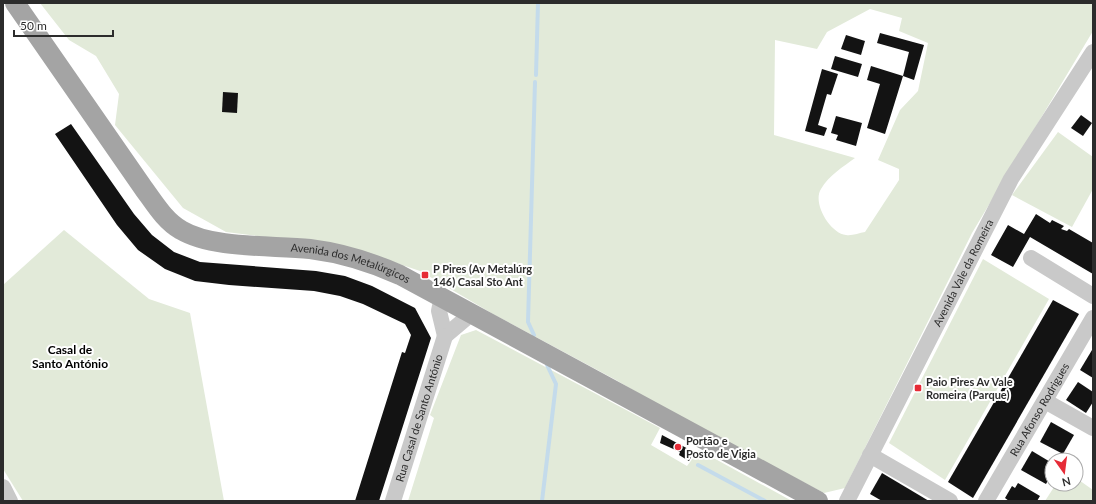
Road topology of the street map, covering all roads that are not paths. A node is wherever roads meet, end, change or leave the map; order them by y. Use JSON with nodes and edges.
{"nodes":[{"id":1,"x":15,"y":3,"type":"edge"},
{"id":2,"x":1093,"y":52,"type":"edge"},
{"id":3,"x":1030,"y":258,"type":"dead end"},
{"id":4,"x":1093,"y":296,"type":"edge"},
{"id":5,"x":442,"y":297,"type":"junction"},
{"id":6,"x":470,"y":312,"type":"junction"},
{"id":7,"x":1093,"y":318,"type":"edge"},
{"id":8,"x":445,"y":336,"type":"junction"},
{"id":9,"x":1045,"y":401,"type":"junction"},
{"id":10,"x":1093,"y":428,"type":"edge"},
{"id":11,"x":870,"y":455,"type":"junction"},
{"id":12,"x":3,"y":487,"type":"edge"},
{"id":13,"x":10,"y":501,"type":"edge"},
{"id":14,"x":393,"y":501,"type":"edge"},
{"id":15,"x":818,"y":501,"type":"edge"},
{"id":16,"x":847,"y":501,"type":"edge"},
{"id":17,"x":950,"y":501,"type":"edge"},
{"id":18,"x":986,"y":501,"type":"edge"}],
"edges":[{"from":1,"to":5,"type":"main road","name":"Avenida dos Metalúrgicos"},
{"from":2,"to":11,"type":"street","name":"Avenida Vale da Romeira"},
{"from":3,"to":4,"type":"street"},
{"from":5,"to":6,"type":"main road","name":"Avenida dos Metalúrgicos"},
{"from":5,"to":8,"type":"street"},
{"from":6,"to":8,"type":"street"},
{"from":6,"to":15,"type":"main road","name":"Avenida dos Metalúrgicos"},
{"from":7,"to":9,"type":"street","name":"Rua Afonso Rodrigues"},
{"from":8,"to":14,"type":"street","name":"Rua Casal de Santo António"},
{"from":9,"to":10,"type":"street"},
{"from":9,"to":18,"type":"street","name":"Rua Afonso Rodrigues"},
{"from":11,"to":16,"type":"street","name":"Avenida Vale da Romeira"},
{"from":11,"to":17,"type":"street"},
{"from":12,"to":13,"type":"street"}]}
